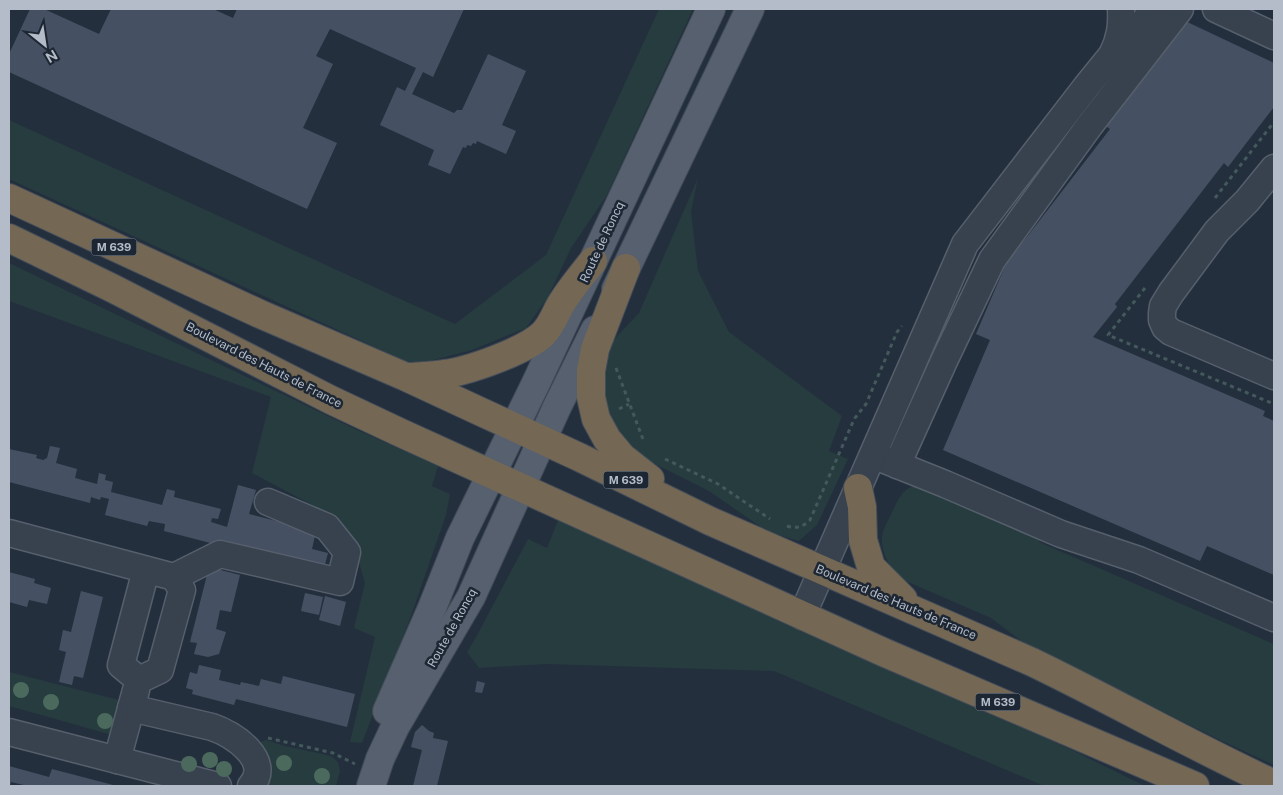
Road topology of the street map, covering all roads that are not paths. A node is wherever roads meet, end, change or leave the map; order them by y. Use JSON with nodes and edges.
{"nodes":[{"id":1,"x":711,"y":9,"type":"edge"},
{"id":2,"x":750,"y":9,"type":"edge"},
{"id":3,"x":1121,"y":9,"type":"edge"},
{"id":4,"x":1152,"y":9,"type":"edge"},
{"id":5,"x":1180,"y":9,"type":"edge"},
{"id":6,"x":1216,"y":9,"type":"edge"},
{"id":7,"x":1274,"y":36,"type":"edge"},
{"id":8,"x":1112,"y":55,"type":"junction"},
{"id":9,"x":1274,"y":168,"type":"edge"},
{"id":10,"x":9,"y":198,"type":"edge"},
{"id":11,"x":9,"y":238,"type":"edge"},
{"id":12,"x":593,"y":261,"type":"junction"},
{"id":13,"x":626,"y":268,"type":"junction"},
{"id":14,"x":1274,"y":376,"type":"edge"},
{"id":15,"x":406,"y":377,"type":"junction"},
{"id":16,"x":515,"y":428,"type":"junction"},
{"id":17,"x":542,"y":440,"type":"junction"},
{"id":18,"x":872,"y":456,"type":"junction"},
{"id":19,"x":517,"y":457,"type":"junction"},
{"id":20,"x":897,"y":465,"type":"junction"},
{"id":21,"x":491,"y":474,"type":"junction"},
{"id":22,"x":521,"y":487,"type":"junction"},
{"id":23,"x":858,"y":488,"type":"junction"},
{"id":24,"x":268,"y":502,"type":"dead end"},
{"id":25,"x":710,"y":521,"type":"junction"},
{"id":26,"x":9,"y":533,"type":"edge"},
{"id":27,"x":146,"y":570,"type":"junction"},
{"id":28,"x":823,"y":570,"type":"junction"},
{"id":29,"x":174,"y":577,"type":"junction"},
{"id":30,"x":915,"y":610,"type":"junction"},
{"id":31,"x":802,"y":616,"type":"junction"},
{"id":32,"x":1274,"y":618,"type":"edge"},
{"id":33,"x":138,"y":680,"type":"junction"},
{"id":34,"x":131,"y":708,"type":"junction"},
{"id":35,"x":9,"y":732,"type":"edge"},
{"id":36,"x":117,"y":760,"type":"junction"},
{"id":37,"x":363,"y":780,"type":"edge"},
{"id":38,"x":1274,"y":784,"type":"edge"},
{"id":39,"x":218,"y":786,"type":"edge"},
{"id":40,"x":251,"y":786,"type":"edge"},
{"id":41,"x":1195,"y":786,"type":"edge"}],
"edges":[{"from":1,"to":12,"type":"main road","name":"Route de Roncq"},
{"from":2,"to":13,"type":"main road","name":"Route de Roncq"},
{"from":3,"to":8,"type":"street"},
{"from":4,"to":8,"type":"street"},
{"from":5,"to":20,"type":"street"},
{"from":6,"to":7,"type":"street"},
{"from":8,"to":18,"type":"street"},
{"from":9,"to":14,"type":"street"},
{"from":10,"to":15,"type":"highway","name":"Boulevard des Hauts de France","number":"M 639"},
{"from":11,"to":21,"type":"highway","name":"Boulevard des Hauts de France","number":"M 639"},
{"from":12,"to":15,"type":"highway"},
{"from":12,"to":16,"type":"main road","name":"Route de Roncq"},
{"from":13,"to":17,"type":"main road","name":"Route de Roncq"},
{"from":13,"to":25,"type":"highway"},
{"from":15,"to":16,"type":"highway","name":"Boulevard des Hauts de France","number":"M 639"},
{"from":16,"to":17,"type":"highway","name":"Boulevard des Hauts de France","number":"M 639"},
{"from":16,"to":19,"type":"main road"},
{"from":16,"to":21,"type":"main road","name":"Route de Roncq"},
{"from":17,"to":19,"type":"main road","name":"Route de Roncq"},
{"from":17,"to":22,"type":"main road","name":"Route de Roncq"},
{"from":17,"to":25,"type":"highway","name":"Boulevard des Hauts de France","number":"M 639"},
{"from":18,"to":20,"type":"street"},
{"from":18,"to":23,"type":"street"},
{"from":19,"to":21,"type":"main road","name":"Route de Roncq"},
{"from":19,"to":22,"type":"main road"},
{"from":20,"to":32,"type":"street"},
{"from":21,"to":22,"type":"highway","name":"Boulevard des Hauts de France","number":"M 639"},
{"from":21,"to":37,"type":"main road","name":"Route de Roncq"},
{"from":22,"to":31,"type":"highway","name":"Boulevard des Hauts de France","number":"M 639"},
{"from":22,"to":37,"type":"main road","name":"Route de Roncq"},
{"from":23,"to":28,"type":"street"},
{"from":23,"to":30,"type":"highway"},
{"from":24,"to":29,"type":"street"},
{"from":25,"to":28,"type":"highway","name":"Boulevard des Hauts de France","number":"M 639"},
{"from":26,"to":27,"type":"street"},
{"from":27,"to":29,"type":"street"},
{"from":27,"to":33,"type":"street"},
{"from":28,"to":30,"type":"highway","name":"Boulevard des Hauts de France","number":"M 639"},
{"from":28,"to":31,"type":"street"},
{"from":29,"to":33,"type":"street"},
{"from":30,"to":38,"type":"highway","name":"Boulevard des Hauts de France","number":"M 639"},
{"from":31,"to":41,"type":"highway","name":"Boulevard des Hauts de France","number":"M 639"},
{"from":33,"to":34,"type":"street"},
{"from":34,"to":36,"type":"street"},
{"from":34,"to":40,"type":"street"},
{"from":35,"to":36,"type":"street"},
{"from":36,"to":39,"type":"street"}]}
